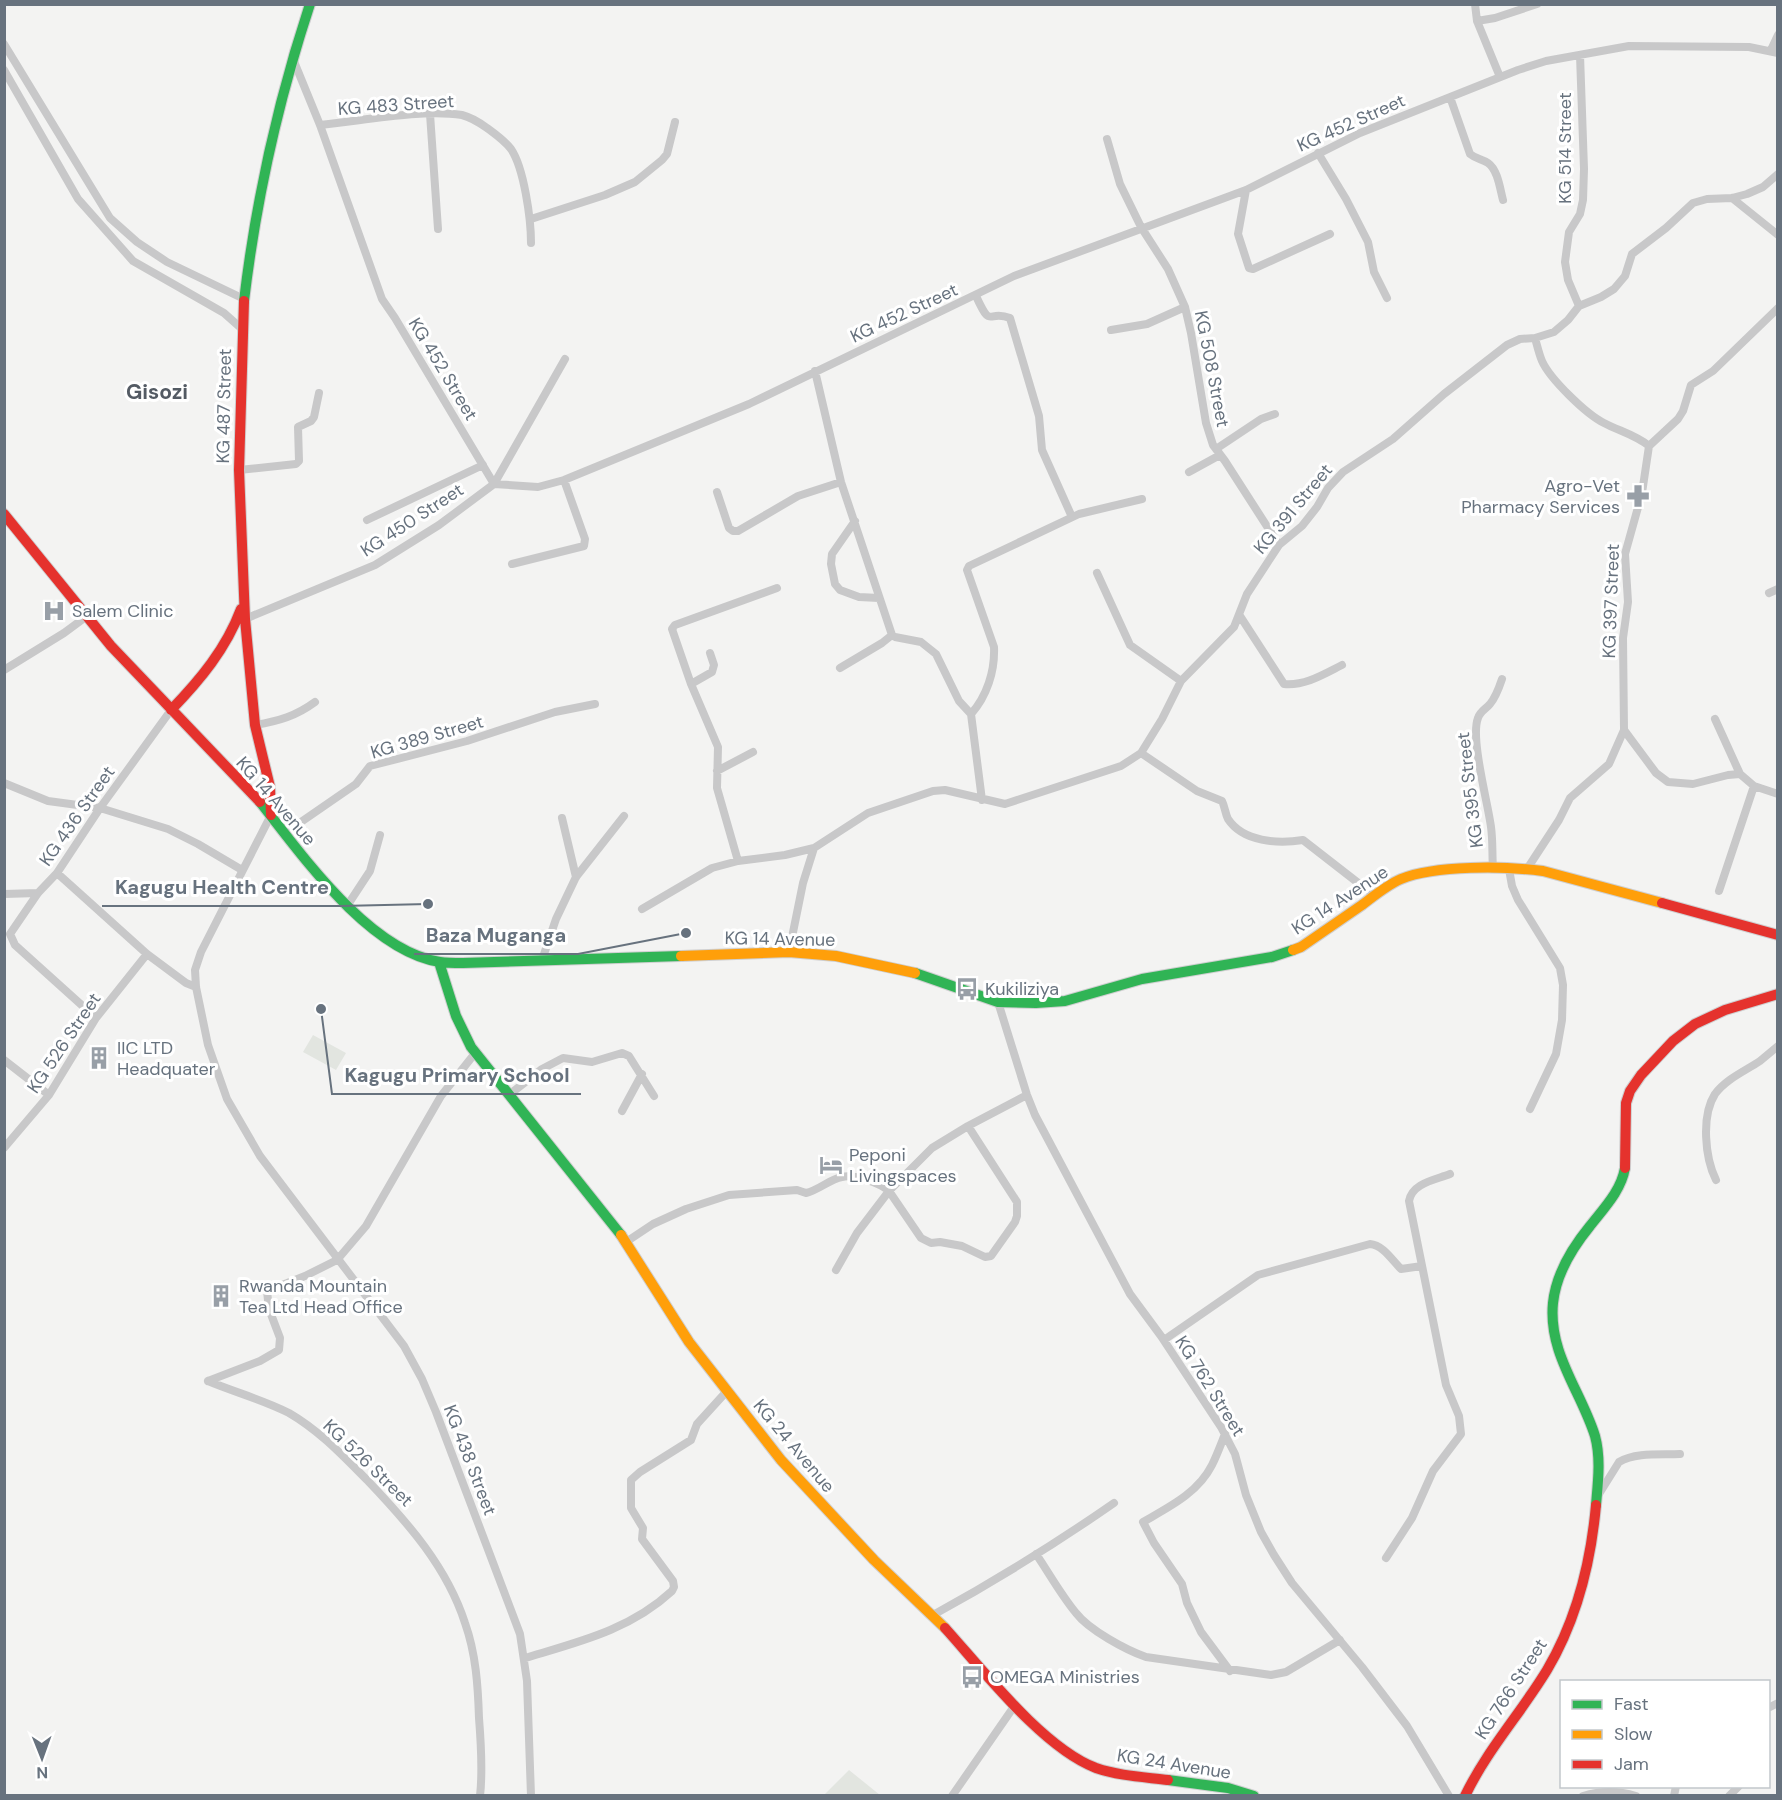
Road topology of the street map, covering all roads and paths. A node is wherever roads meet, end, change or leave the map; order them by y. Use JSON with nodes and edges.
{"nodes":[{"id":1,"x":310,"y":4,"type":"edge"},
{"id":2,"x":1475,"y":4,"type":"edge"},
{"id":3,"x":1538,"y":4,"type":"edge"},
{"id":4,"x":1477,"y":21,"type":"junction"},
{"id":5,"x":1778,"y":35,"type":"edge"},
{"id":6,"x":4,"y":44,"type":"edge"},
{"id":7,"x":1774,"y":52,"type":"edge"},
{"id":8,"x":1580,"y":55,"type":"junction"},
{"id":9,"x":292,"y":59,"type":"junction"},
{"id":10,"x":4,"y":70,"type":"edge"},
{"id":11,"x":1500,"y":77,"type":"junction"},
{"id":12,"x":1450,"y":97,"type":"junction"},
{"id":13,"x":430,"y":114,"type":"junction"},
{"id":14,"x":675,"y":122,"type":"dead end"},
{"id":15,"x":320,"y":125,"type":"junction"},
{"id":16,"x":1107,"y":139,"type":"dead end"},
{"id":17,"x":1318,"y":153,"type":"junction"},
{"id":18,"x":1778,"y":174,"type":"edge"},
{"id":19,"x":1246,"y":190,"type":"junction"},
{"id":20,"x":1732,"y":198,"type":"junction"},
{"id":21,"x":1503,"y":200,"type":"dead end"},
{"id":22,"x":531,"y":219,"type":"junction"},
{"id":23,"x":1141,"y":227,"type":"junction"},
{"id":24,"x":438,"y":229,"type":"dead end"},
{"id":25,"x":1330,"y":234,"type":"dead end"},
{"id":26,"x":1778,"y":235,"type":"edge"},
{"id":27,"x":531,"y":243,"type":"dead end"},
{"id":28,"x":975,"y":296,"type":"junction"},
{"id":29,"x":1387,"y":298,"type":"dead end"},
{"id":30,"x":244,"y":299,"type":"junction"},
{"id":31,"x":1579,"y":306,"type":"junction"},
{"id":32,"x":1185,"y":308,"type":"junction"},
{"id":33,"x":1778,"y":308,"type":"edge"},
{"id":34,"x":242,"y":329,"type":"junction"},
{"id":35,"x":1111,"y":330,"type":"dead end"},
{"id":36,"x":1535,"y":338,"type":"junction"},
{"id":37,"x":566,"y":359,"type":"dead end"},
{"id":38,"x":815,"y":371,"type":"junction"},
{"id":39,"x":319,"y":393,"type":"dead end"},
{"id":40,"x":1275,"y":414,"type":"dead end"},
{"id":41,"x":1649,"y":446,"type":"junction"},
{"id":42,"x":1218,"y":452,"type":"junction"},
{"id":43,"x":483,"y":465,"type":"junction"},
{"id":44,"x":239,"y":470,"type":"junction"},
{"id":45,"x":1189,"y":472,"type":"dead end"},
{"id":46,"x":564,"y":480,"type":"junction"},
{"id":47,"x":841,"y":482,"type":"junction"},
{"id":48,"x":494,"y":484,"type":"junction"},
{"id":49,"x":717,"y":492,"type":"dead end"},
{"id":50,"x":1142,"y":499,"type":"dead end"},
{"id":51,"x":4,"y":514,"type":"edge"},
{"id":52,"x":1072,"y":517,"type":"junction"},
{"id":53,"x":367,"y":520,"type":"dead end"},
{"id":54,"x":855,"y":521,"type":"junction"},
{"id":55,"x":1279,"y":544,"type":"junction"},
{"id":56,"x":512,"y":564,"type":"dead end"},
{"id":57,"x":1097,"y":573,"type":"dead end"},
{"id":58,"x":777,"y":588,"type":"dead end"},
{"id":59,"x":1778,"y":589,"type":"edge"},
{"id":60,"x":1769,"y":593,"type":"dead end"},
{"id":61,"x":879,"y":598,"type":"junction"},
{"id":62,"x":244,"y":600,"type":"junction"},
{"id":63,"x":87,"y":616,"type":"junction"},
{"id":64,"x":1240,"y":616,"type":"junction"},
{"id":65,"x":245,"y":619,"type":"junction"},
{"id":66,"x":892,"y":635,"type":"junction"},
{"id":67,"x":710,"y":653,"type":"dead end"},
{"id":68,"x":1342,"y":665,"type":"dead end"},
{"id":69,"x":840,"y":668,"type":"dead end"},
{"id":70,"x":4,"y":670,"type":"edge"},
{"id":71,"x":1502,"y":679,"type":"dead end"},
{"id":72,"x":1181,"y":681,"type":"junction"},
{"id":73,"x":691,"y":684,"type":"junction"},
{"id":74,"x":315,"y":702,"type":"dead end"},
{"id":75,"x":595,"y":704,"type":"dead end"},
{"id":76,"x":171,"y":710,"type":"junction"},
{"id":77,"x":971,"y":714,"type":"junction"},
{"id":78,"x":1715,"y":719,"type":"dead end"},
{"id":79,"x":255,"y":725,"type":"junction"},
{"id":80,"x":1624,"y":730,"type":"junction"},
{"id":81,"x":753,"y":752,"type":"dead end"},
{"id":82,"x":1141,"y":753,"type":"junction"},
{"id":83,"x":717,"y":771,"type":"junction"},
{"id":84,"x":1740,"y":774,"type":"junction"},
{"id":85,"x":4,"y":783,"type":"edge"},
{"id":86,"x":1754,"y":786,"type":"junction"},
{"id":87,"x":1778,"y":794,"type":"edge"},
{"id":88,"x":982,"y":800,"type":"junction"},
{"id":89,"x":100,"y":808,"type":"junction"},
{"id":90,"x":271,"y":814,"type":"junction"},
{"id":91,"x":624,"y":816,"type":"dead end"},
{"id":92,"x":562,"y":818,"type":"dead end"},
{"id":93,"x":285,"y":833,"type":"junction"},
{"id":94,"x":380,"y":835,"type":"dead end"},
{"id":95,"x":814,"y":848,"type":"junction"},
{"id":96,"x":738,"y":861,"type":"junction"},
{"id":97,"x":1492,"y":869,"type":"junction"},
{"id":98,"x":1509,"y":869,"type":"junction"},
{"id":99,"x":1527,"y":869,"type":"junction"},
{"id":100,"x":243,"y":870,"type":"junction"},
{"id":101,"x":57,"y":873,"type":"junction"},
{"id":102,"x":576,"y":877,"type":"junction"},
{"id":103,"x":1719,"y":891,"type":"dead end"},
{"id":104,"x":38,"y":893,"type":"junction"},
{"id":105,"x":4,"y":894,"type":"edge"},
{"id":106,"x":1375,"y":896,"type":"junction"},
{"id":107,"x":347,"y":906,"type":"junction"},
{"id":108,"x":642,"y":909,"type":"dead end"},
{"id":109,"x":1778,"y":935,"type":"edge"},
{"id":110,"x":789,"y":952,"type":"junction"},
{"id":111,"x":147,"y":954,"type":"junction"},
{"id":112,"x":542,"y":960,"type":"junction"},
{"id":113,"x":439,"y":962,"type":"junction"},
{"id":114,"x":196,"y":987,"type":"junction"},
{"id":115,"x":1778,"y":994,"type":"edge"},
{"id":116,"x":998,"y":1002,"type":"junction"},
{"id":117,"x":96,"y":1018,"type":"junction"},
{"id":118,"x":1778,"y":1046,"type":"edge"},
{"id":119,"x":476,"y":1052,"type":"junction"},
{"id":120,"x":4,"y":1060,"type":"edge"},
{"id":121,"x":642,"y":1074,"type":"junction"},
{"id":122,"x":510,"y":1094,"type":"junction"},
{"id":123,"x":48,"y":1095,"type":"junction"},
{"id":124,"x":1027,"y":1095,"type":"junction"},
{"id":125,"x":654,"y":1096,"type":"dead end"},
{"id":126,"x":1530,"y":1109,"type":"dead end"},
{"id":127,"x":622,"y":1111,"type":"dead end"},
{"id":128,"x":968,"y":1126,"type":"junction"},
{"id":129,"x":4,"y":1148,"type":"edge"},
{"id":130,"x":1450,"y":1174,"type":"dead end"},
{"id":131,"x":1716,"y":1180,"type":"dead end"},
{"id":132,"x":890,"y":1191,"type":"junction"},
{"id":133,"x":626,"y":1242,"type":"junction"},
{"id":134,"x":337,"y":1260,"type":"junction"},
{"id":135,"x":1422,"y":1266,"type":"junction"},
{"id":136,"x":836,"y":1270,"type":"dead end"},
{"id":137,"x":1164,"y":1340,"type":"junction"},
{"id":138,"x":727,"y":1391,"type":"junction"},
{"id":139,"x":1225,"y":1434,"type":"junction"},
{"id":140,"x":1680,"y":1454,"type":"dead end"},
{"id":141,"x":1597,"y":1497,"type":"junction"},
{"id":142,"x":1114,"y":1503,"type":"dead end"},
{"id":143,"x":1036,"y":1554,"type":"junction"},
{"id":144,"x":1386,"y":1558,"type":"dead end"},
{"id":145,"x":933,"y":1615,"type":"junction"},
{"id":146,"x":1340,"y":1640,"type":"junction"},
{"id":147,"x":525,"y":1658,"type":"junction"},
{"id":148,"x":1230,"y":1671,"type":"junction"},
{"id":149,"x":1015,"y":1705,"type":"junction"},
{"id":150,"x":480,"y":1796,"type":"edge"},
{"id":151,"x":531,"y":1796,"type":"edge"},
{"id":152,"x":952,"y":1796,"type":"edge"},
{"id":153,"x":1254,"y":1796,"type":"edge"},
{"id":154,"x":1449,"y":1796,"type":"edge"},
{"id":155,"x":1465,"y":1796,"type":"edge"},
{"id":156,"x":1583,"y":1796,"type":"edge"},
{"id":157,"x":1636,"y":1796,"type":"edge"}],
"edges":[{"from":1,"to":9,"type":"main road","name":"KG 487 Street"},
{"from":2,"to":4,"type":"street"},
{"from":3,"to":4,"type":"street"},
{"from":4,"to":11,"type":"street"},
{"from":5,"to":7,"type":"street"},
{"from":6,"to":30,"type":"street"},
{"from":7,"to":8,"type":"street","name":"KG 452 Street"},
{"from":8,"to":11,"type":"street","name":"KG 452 Street"},
{"from":8,"to":31,"type":"street","name":"KG 514 Street"},
{"from":9,"to":15,"type":"street","name":"KG 452 Street"},
{"from":9,"to":30,"type":"main road","name":"KG 487 Street"},
{"from":10,"to":34,"type":"street"},
{"from":11,"to":12,"type":"street","name":"KG 452 Street"},
{"from":12,"to":17,"type":"street","name":"KG 452 Street"},
{"from":12,"to":21,"type":"street"},
{"from":13,"to":15,"type":"street","name":"KG 483 Street"},
{"from":13,"to":22,"type":"street","name":"KG 483 Street"},
{"from":13,"to":24,"type":"street"},
{"from":14,"to":22,"type":"street"},
{"from":15,"to":43,"type":"street","name":"KG 452 Street"},
{"from":16,"to":23,"type":"street","name":"KG 508 Street"},
{"from":17,"to":19,"type":"street","name":"KG 452 Street"},
{"from":17,"to":29,"type":"street"},
{"from":18,"to":20,"type":"street","name":"KG 391 Street"},
{"from":19,"to":23,"type":"street","name":"KG 452 Street"},
{"from":19,"to":25,"type":"street"},
{"from":20,"to":26,"type":"street"},
{"from":20,"to":31,"type":"street","name":"KG 391 Street"},
{"from":22,"to":27,"type":"street","name":"KG 483 Street"},
{"from":23,"to":28,"type":"street","name":"KG 452 Street"},
{"from":23,"to":32,"type":"street","name":"KG 508 Street"},
{"from":28,"to":38,"type":"street","name":"KG 452 Street"},
{"from":28,"to":52,"type":"street"},
{"from":30,"to":34,"type":"main road","name":"KG 487 Street"},
{"from":31,"to":36,"type":"street","name":"KG 391 Street"},
{"from":32,"to":35,"type":"street"},
{"from":32,"to":42,"type":"street","name":"KG 508 Street"},
{"from":33,"to":41,"type":"street"},
{"from":34,"to":44,"type":"main road","name":"KG 487 Street"},
{"from":36,"to":41,"type":"street"},
{"from":36,"to":55,"type":"street","name":"KG 391 Street"},
{"from":37,"to":48,"type":"street"},
{"from":38,"to":46,"type":"street","name":"KG 452 Street"},
{"from":38,"to":47,"type":"street"},
{"from":39,"to":44,"type":"street"},
{"from":40,"to":42,"type":"street"},
{"from":41,"to":80,"type":"street","name":"KG 397 Street"},
{"from":42,"to":45,"type":"street"},
{"from":42,"to":55,"type":"street","name":"KG 508 Street"},
{"from":43,"to":48,"type":"street","name":"KG 452 Street"},
{"from":43,"to":53,"type":"street"},
{"from":44,"to":62,"type":"main road","name":"KG 487 Street"},
{"from":46,"to":48,"type":"street","name":"KG 452 Street"},
{"from":46,"to":56,"type":"street"},
{"from":47,"to":49,"type":"street"},
{"from":47,"to":54,"type":"street"},
{"from":48,"to":65,"type":"street","name":"KG 450 Street"},
{"from":50,"to":52,"type":"street"},
{"from":51,"to":63,"type":"main road","name":"KG 14 Avenue"},
{"from":52,"to":77,"type":"street"},
{"from":54,"to":61,"type":"street"},
{"from":54,"to":61,"type":"street"},
{"from":55,"to":64,"type":"street","name":"KG 391 Street"},
{"from":57,"to":72,"type":"street"},
{"from":58,"to":73,"type":"street"},
{"from":59,"to":60,"type":"street"},
{"from":61,"to":66,"type":"street"},
{"from":62,"to":65,"type":"main road","name":"KG 487 Street"},
{"from":62,"to":76,"type":"main road"},
{"from":63,"to":70,"type":"street"},
{"from":63,"to":76,"type":"main road","name":"KG 14 Avenue"},
{"from":64,"to":68,"type":"street"},
{"from":64,"to":72,"type":"street","name":"KG 391 Street"},
{"from":65,"to":79,"type":"main road","name":"KG 487 Street"},
{"from":66,"to":69,"type":"street"},
{"from":66,"to":77,"type":"street"},
{"from":67,"to":73,"type":"street"},
{"from":71,"to":97,"type":"street","name":"KG 395 Street"},
{"from":72,"to":82,"type":"street","name":"KG 391 Street"},
{"from":73,"to":83,"type":"street"},
{"from":74,"to":79,"type":"street"},
{"from":75,"to":93,"type":"street","name":"KG 389 Street"},
{"from":76,"to":89,"type":"street","name":"KG 436 Street"},
{"from":76,"to":90,"type":"main road","name":"KG 14 Avenue"},
{"from":77,"to":88,"type":"street"},
{"from":78,"to":84,"type":"street"},
{"from":79,"to":90,"type":"main road","name":"KG 487 Street"},
{"from":80,"to":84,"type":"street"},
{"from":80,"to":99,"type":"street"},
{"from":81,"to":83,"type":"street"},
{"from":82,"to":88,"type":"street","name":"KG 391 Street"},
{"from":82,"to":106,"type":"street"},
{"from":83,"to":96,"type":"street"},
{"from":84,"to":86,"type":"street"},
{"from":85,"to":89,"type":"street"},
{"from":86,"to":87,"type":"street"},
{"from":86,"to":103,"type":"street"},
{"from":88,"to":95,"type":"street","name":"KG 391 Street"},
{"from":89,"to":100,"type":"street"},
{"from":89,"to":101,"type":"street","name":"KG 436 Street"},
{"from":90,"to":93,"type":"main road","name":"KG 14 Avenue"},
{"from":90,"to":100,"type":"street","name":"KG 438 Street"},
{"from":91,"to":102,"type":"street"},
{"from":92,"to":102,"type":"street"},
{"from":93,"to":107,"type":"main road","name":"KG 14 Avenue"},
{"from":94,"to":107,"type":"street"},
{"from":95,"to":96,"type":"street","name":"KG 391 Street"},
{"from":95,"to":110,"type":"street"},
{"from":96,"to":108,"type":"street","name":"KG 391 Street"},
{"from":97,"to":98,"type":"main road","name":"KG 14 Avenue"},
{"from":97,"to":106,"type":"main road","name":"KG 14 Avenue"},
{"from":98,"to":99,"type":"main road","name":"KG 14 Avenue"},
{"from":98,"to":126,"type":"street"},
{"from":99,"to":109,"type":"main road","name":"KG 14 Avenue"},
{"from":100,"to":114,"type":"street","name":"KG 438 Street"},
{"from":101,"to":104,"type":"street","name":"KG 436 Street"},
{"from":101,"to":111,"type":"street"},
{"from":102,"to":112,"type":"street"},
{"from":104,"to":105,"type":"street"},
{"from":104,"to":117,"type":"street","name":"KG 436 Street"},
{"from":106,"to":116,"type":"main road","name":"KG 14 Avenue"},
{"from":107,"to":113,"type":"main road","name":"KG 14 Avenue"},
{"from":110,"to":112,"type":"main road","name":"KG 14 Avenue"},
{"from":110,"to":116,"type":"main road","name":"KG 14 Avenue"},
{"from":111,"to":114,"type":"street"},
{"from":111,"to":117,"type":"street","name":"KG 526 Street"},
{"from":112,"to":113,"type":"main road","name":"KG 14 Avenue"},
{"from":113,"to":119,"type":"main road","name":"KG 24 Avenue"},
{"from":114,"to":134,"type":"street","name":"KG 438 Street"},
{"from":115,"to":141,"type":"main road","name":"KG 766 Street"},
{"from":116,"to":124,"type":"street","name":"KG 762 Street"},
{"from":117,"to":123,"type":"street","name":"KG 526 Street"},
{"from":118,"to":131,"type":"street"},
{"from":119,"to":122,"type":"main road","name":"KG 24 Avenue"},
{"from":119,"to":134,"type":"street"},
{"from":120,"to":123,"type":"street"},
{"from":121,"to":122,"type":"street"},
{"from":121,"to":125,"type":"street"},
{"from":121,"to":127,"type":"street"},
{"from":122,"to":133,"type":"main road","name":"KG 24 Avenue"},
{"from":123,"to":129,"type":"street","name":"KG 526 Street"},
{"from":124,"to":128,"type":"street"},
{"from":124,"to":137,"type":"street","name":"KG 762 Street"},
{"from":128,"to":132,"type":"street"},
{"from":128,"to":132,"type":"street"},
{"from":130,"to":135,"type":"street"},
{"from":132,"to":133,"type":"street"},
{"from":132,"to":136,"type":"street"},
{"from":133,"to":138,"type":"main road","name":"KG 24 Avenue"},
{"from":134,"to":147,"type":"street","name":"KG 438 Street"},
{"from":134,"to":150,"type":"street","name":"KG 526 Street"},
{"from":135,"to":137,"type":"street"},
{"from":135,"to":144,"type":"street"},
{"from":137,"to":139,"type":"street","name":"KG 762 Street"},
{"from":138,"to":145,"type":"main road","name":"KG 24 Avenue"},
{"from":138,"to":147,"type":"street"},
{"from":139,"to":146,"type":"street","name":"KG 762 Street"},
{"from":139,"to":148,"type":"street"},
{"from":140,"to":141,"type":"street"},
{"from":141,"to":155,"type":"main road","name":"KG 766 Street"},
{"from":142,"to":143,"type":"street"},
{"from":143,"to":145,"type":"street"},
{"from":143,"to":148,"type":"street"},
{"from":145,"to":149,"type":"main road","name":"KG 24 Avenue"},
{"from":146,"to":148,"type":"street"},
{"from":146,"to":154,"type":"street","name":"KG 762 Street"},
{"from":147,"to":151,"type":"street","name":"KG 438 Street"},
{"from":149,"to":152,"type":"street"},
{"from":149,"to":153,"type":"main road","name":"KG 24 Avenue"},
{"from":156,"to":157,"type":"street"}]}
